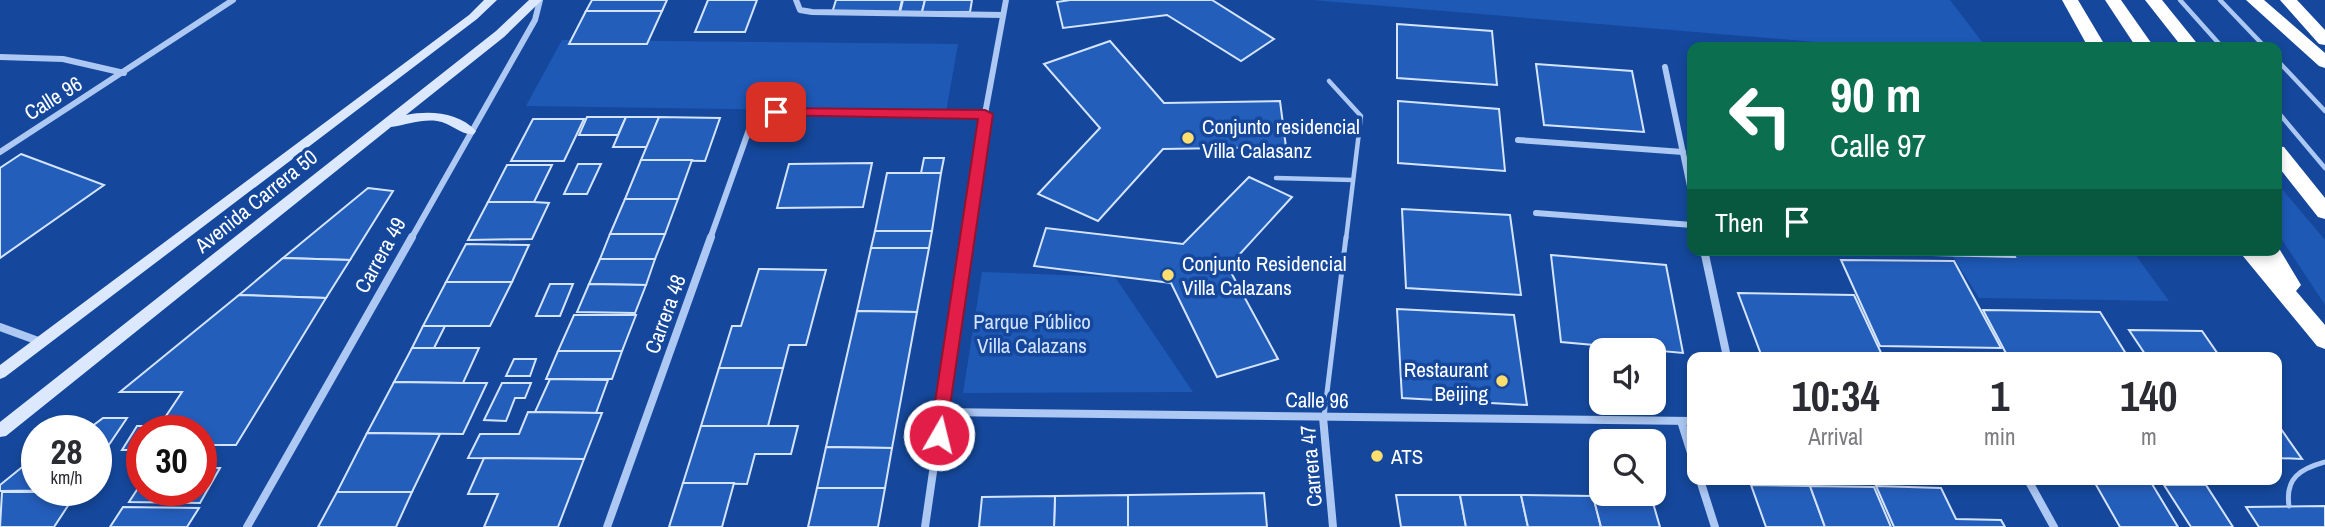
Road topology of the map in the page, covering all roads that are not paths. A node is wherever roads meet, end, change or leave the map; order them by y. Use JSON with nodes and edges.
{"nodes":[{"id":1,"x":233,"y":0,"type":"edge"},
{"id":2,"x":491,"y":0,"type":"edge"},
{"id":3,"x":538,"y":0,"type":"edge"},
{"id":4,"x":1006,"y":0,"type":"edge"},
{"id":5,"x":2070,"y":0,"type":"edge"},
{"id":6,"x":2113,"y":0,"type":"edge"},
{"id":7,"x":2153,"y":0,"type":"edge"},
{"id":8,"x":2180,"y":0,"type":"edge"},
{"id":9,"x":2220,"y":0,"type":"edge"},
{"id":10,"x":2254,"y":0,"type":"edge"},
{"id":11,"x":2288,"y":0,"type":"edge"},
{"id":12,"x":796,"y":1,"type":"edge"},
{"id":13,"x":1003,"y":15,"type":"junction"},
{"id":14,"x":2325,"y":40,"type":"edge"},
{"id":15,"x":2094,"y":42,"type":"edge"},
{"id":16,"x":2142,"y":42,"type":"edge"},
{"id":17,"x":2187,"y":42,"type":"edge"},
{"id":18,"x":2218,"y":42,"type":"edge"},
{"id":19,"x":2260,"y":42,"type":"edge"},
{"id":20,"x":0,"y":57,"type":"edge"},
{"id":21,"x":2325,"y":62,"type":"edge"},
{"id":22,"x":2282,"y":65,"type":"edge"},
{"id":23,"x":1665,"y":67,"type":"dead end"},
{"id":24,"x":124,"y":73,"type":"junction"},
{"id":25,"x":1329,"y":81,"type":"dead end"},
{"id":26,"x":2325,"y":111,"type":"edge"},
{"id":27,"x":985,"y":114,"type":"junction"},
{"id":28,"x":2282,"y":117,"type":"edge"},
{"id":29,"x":384,"y":125,"type":"junction"},
{"id":30,"x":470,"y":131,"type":"junction"},
{"id":31,"x":1518,"y":139,"type":"dead end"},
{"id":32,"x":0,"y":152,"type":"edge"},
{"id":33,"x":1683,"y":152,"type":"junction"},
{"id":34,"x":2282,"y":158,"type":"edge"},
{"id":35,"x":2325,"y":168,"type":"edge"},
{"id":36,"x":1687,"y":172,"type":"edge"},
{"id":37,"x":1276,"y":178,"type":"dead end"},
{"id":38,"x":1353,"y":180,"type":"junction"},
{"id":39,"x":2325,"y":212,"type":"edge"},
{"id":40,"x":1536,"y":214,"type":"dead end"},
{"id":41,"x":1687,"y":225,"type":"edge"},
{"id":42,"x":1705,"y":256,"type":"edge"},
{"id":43,"x":2253,"y":256,"type":"edge"},
{"id":44,"x":2274,"y":256,"type":"edge"},
{"id":45,"x":0,"y":327,"type":"edge"},
{"id":46,"x":2318,"y":332,"type":"edge"},
{"id":47,"x":41,"y":342,"type":"junction"},
{"id":48,"x":1726,"y":352,"type":"edge"},
{"id":49,"x":0,"y":373,"type":"edge"},
{"id":50,"x":942,"y":412,"type":"junction"},
{"id":51,"x":1324,"y":417,"type":"junction"},
{"id":52,"x":1681,"y":421,"type":"junction"},
{"id":53,"x":1687,"y":421,"type":"edge"},
{"id":54,"x":0,"y":431,"type":"edge"},
{"id":55,"x":1687,"y":440,"type":"edge"},
{"id":56,"x":2325,"y":462,"type":"edge"},
{"id":57,"x":1702,"y":485,"type":"edge"},
{"id":58,"x":2031,"y":485,"type":"edge"},
{"id":59,"x":2289,"y":506,"type":"dead end"},
{"id":60,"x":247,"y":527,"type":"edge"},
{"id":61,"x":607,"y":527,"type":"edge"},
{"id":62,"x":925,"y":527,"type":"edge"},
{"id":63,"x":1333,"y":527,"type":"edge"},
{"id":64,"x":1715,"y":527,"type":"edge"},
{"id":65,"x":2054,"y":527,"type":"edge"}],
"edges":[{"from":1,"to":24,"type":"street","name":"Calle 96"},
{"from":2,"to":47,"type":"street","name":"Avenida Carrera 50"},
{"from":3,"to":29,"type":"street","name":"Avenida Carrera 50"},
{"from":3,"to":30,"type":"street","name":"Carrera 49"},
{"from":4,"to":13,"type":"street"},
{"from":5,"to":15,"type":"highway"},
{"from":6,"to":16,"type":"highway"},
{"from":7,"to":17,"type":"highway"},
{"from":8,"to":18,"type":"lane"},
{"from":9,"to":19,"type":"lane"},
{"from":10,"to":21,"type":"highway"},
{"from":11,"to":14,"type":"highway"},
{"from":12,"to":13,"type":"street"},
{"from":13,"to":27,"type":"street"},
{"from":20,"to":24,"type":"street"},
{"from":22,"to":26,"type":"lane"},
{"from":23,"to":33,"type":"street"},
{"from":24,"to":32,"type":"street","name":"Calle 96"},
{"from":25,"to":38,"type":"lane","name":"Carrera 47"},
{"from":27,"to":50,"type":"street"},
{"from":27,"to":61,"type":"street","name":"Carrera 48"},
{"from":28,"to":35,"type":"lane"},
{"from":29,"to":30,"type":"street"},
{"from":29,"to":54,"type":"street","name":"Avenida Carrera 50"},
{"from":30,"to":60,"type":"street","name":"Carrera 49"},
{"from":31,"to":33,"type":"street"},
{"from":33,"to":36,"type":"street"},
{"from":34,"to":39,"type":"highway"},
{"from":37,"to":38,"type":"lane"},
{"from":38,"to":51,"type":"lane","name":"Carrera 47"},
{"from":40,"to":41,"type":"street"},
{"from":42,"to":48,"type":"street"},
{"from":43,"to":46,"type":"highway"},
{"from":44,"to":46,"type":"highway"},
{"from":45,"to":47,"type":"street"},
{"from":47,"to":49,"type":"street","name":"Avenida Carrera 50"},
{"from":50,"to":51,"type":"street","name":"Calle 96"},
{"from":50,"to":62,"type":"street"},
{"from":51,"to":52,"type":"street","name":"Calle 96"},
{"from":51,"to":63,"type":"street","name":"Carrera 47"},
{"from":52,"to":53,"type":"street","name":"Calle 96"},
{"from":52,"to":55,"type":"street"},
{"from":56,"to":59,"type":"lane"},
{"from":57,"to":64,"type":"street"},
{"from":58,"to":65,"type":"street"}]}
